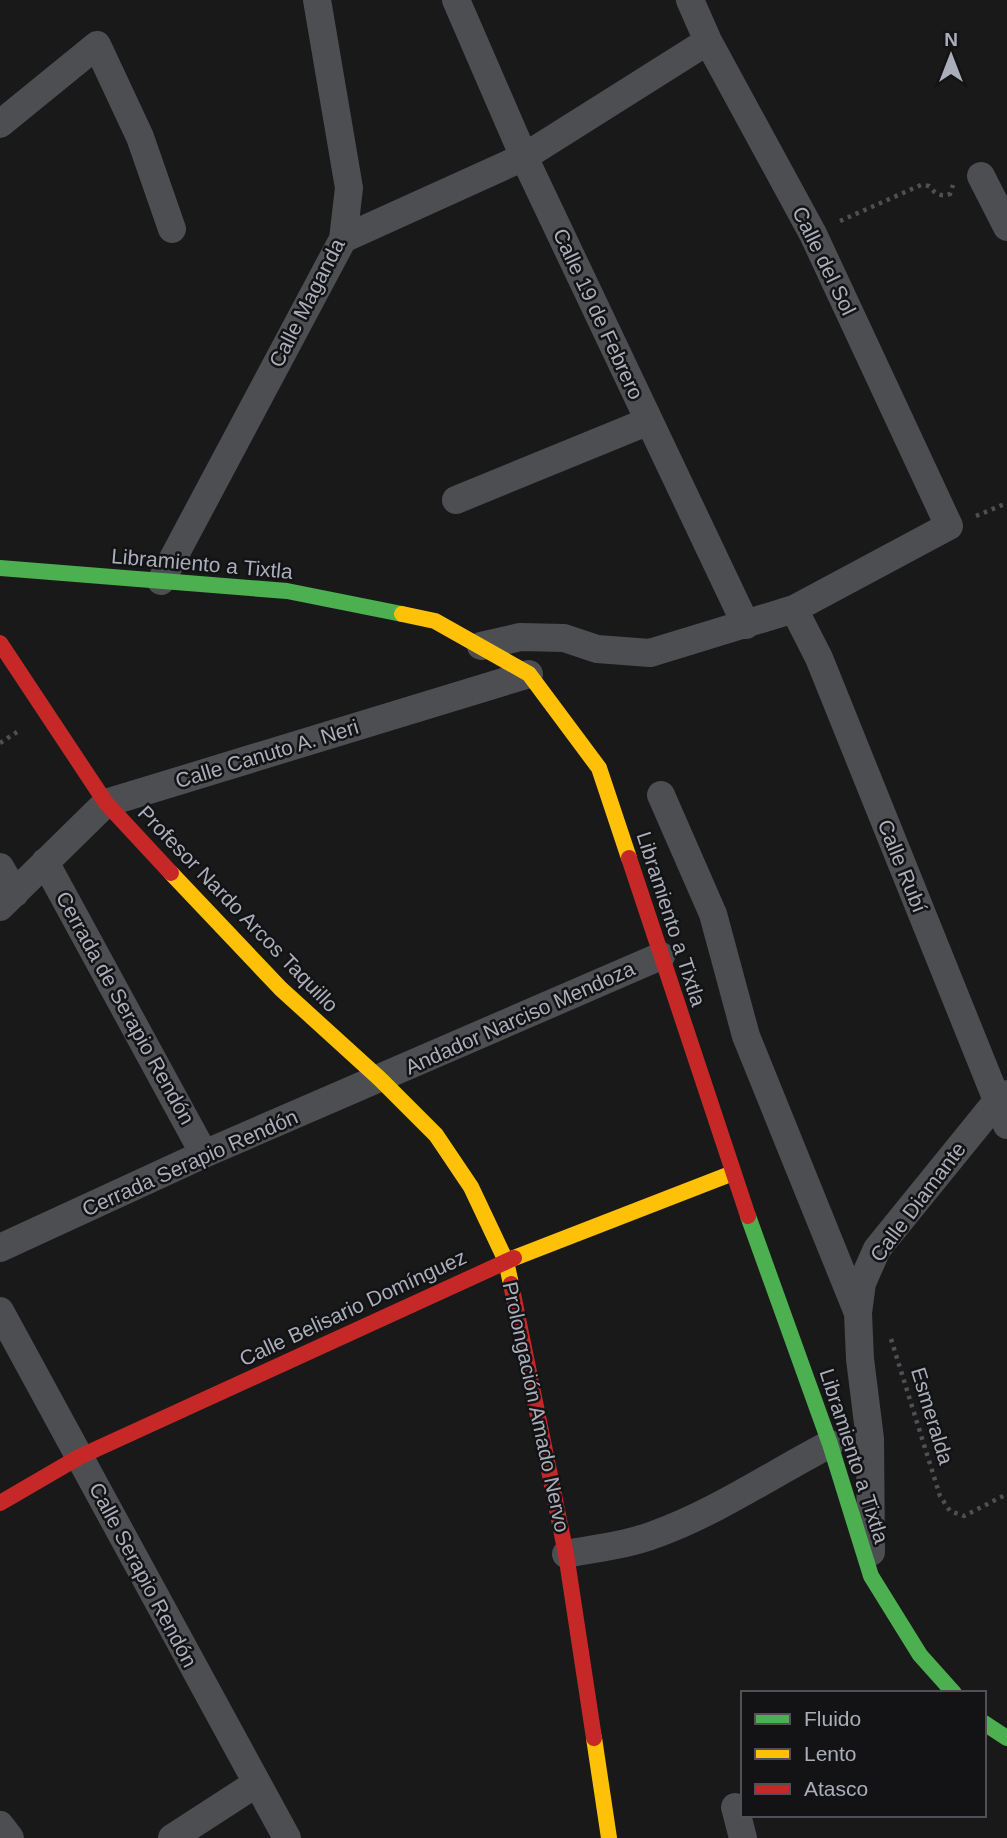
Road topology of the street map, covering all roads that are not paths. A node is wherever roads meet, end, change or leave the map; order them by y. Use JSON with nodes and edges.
{"nodes":[{"id":1,"x":317,"y":0,"type":"edge"},
{"id":2,"x":456,"y":0,"type":"edge"},
{"id":3,"x":690,"y":0,"type":"edge"},
{"id":4,"x":708,"y":41,"type":"junction"},
{"id":5,"x":0,"y":124,"type":"edge"},
{"id":6,"x":524,"y":157,"type":"junction"},
{"id":7,"x":981,"y":176,"type":"road end"},
{"id":8,"x":1007,"y":227,"type":"edge"},
{"id":9,"x":172,"y":229,"type":"dead end"},
{"id":10,"x":343,"y":239,"type":"junction"},
{"id":11,"x":649,"y":421,"type":"junction"},
{"id":12,"x":456,"y":500,"type":"dead end"},
{"id":13,"x":0,"y":568,"type":"edge"},
{"id":14,"x":161,"y":581,"type":"junction"},
{"id":15,"x":794,"y":609,"type":"junction"},
{"id":16,"x":746,"y":625,"type":"junction"},
{"id":17,"x":0,"y":643,"type":"edge"},
{"id":18,"x":481,"y":646,"type":"junction"},
{"id":19,"x":530,"y":674,"type":"junction"},
{"id":20,"x":662,"y":795,"type":"dead end"},
{"id":21,"x":106,"y":803,"type":"junction"},
{"id":22,"x":45,"y":862,"type":"junction"},
{"id":23,"x":0,"y":867,"type":"edge"},
{"id":24,"x":7,"y":900,"type":"edge"},
{"id":25,"x":661,"y":956,"type":"junction"},
{"id":26,"x":380,"y":1079,"type":"junction"},
{"id":27,"x":1004,"y":1107,"type":"edge"},
{"id":28,"x":204,"y":1154,"type":"junction"},
{"id":29,"x":733,"y":1173,"type":"junction"},
{"id":30,"x":0,"y":1248,"type":"edge"},
{"id":31,"x":506,"y":1261,"type":"junction"},
{"id":32,"x":0,"y":1311,"type":"edge"},
{"id":33,"x":858,"y":1312,"type":"junction"},
{"id":34,"x":830,"y":1444,"type":"junction"},
{"id":35,"x":79,"y":1457,"type":"junction"},
{"id":36,"x":0,"y":1503,"type":"edge"},
{"id":37,"x":566,"y":1554,"type":"junction"},
{"id":38,"x":871,"y":1576,"type":"junction"},
{"id":39,"x":952,"y":1691,"type":"edge"},
{"id":40,"x":986,"y":1724,"type":"edge"},
{"id":41,"x":1007,"y":1738,"type":"edge"},
{"id":42,"x":257,"y":1783,"type":"junction"},
{"id":43,"x":735,"y":1807,"type":"dead end"},
{"id":44,"x":0,"y":1825,"type":"edge"},
{"id":45,"x":10,"y":1838,"type":"edge"},
{"id":46,"x":172,"y":1838,"type":"edge"},
{"id":47,"x":287,"y":1838,"type":"edge"},
{"id":48,"x":610,"y":1838,"type":"edge"},
{"id":49,"x":743,"y":1838,"type":"edge"}],
"edges":[{"from":1,"to":10,"type":"street","name":"Calle Maganda"},
{"from":2,"to":6,"type":"street","name":"Calle 19 de Febrero"},
{"from":3,"to":4,"type":"street","name":"Calle del Sol"},
{"from":4,"to":6,"type":"street"},
{"from":4,"to":15,"type":"street","name":"Calle del Sol"},
{"from":5,"to":9,"type":"street"},
{"from":6,"to":10,"type":"street"},
{"from":6,"to":11,"type":"street","name":"Calle 19 de Febrero"},
{"from":7,"to":8,"type":"street"},
{"from":10,"to":14,"type":"street","name":"Calle Maganda"},
{"from":11,"to":12,"type":"street"},
{"from":11,"to":16,"type":"street","name":"Calle 19 de Febrero"},
{"from":13,"to":14,"type":"street","name":"Libramiento a Tixtla"},
{"from":14,"to":18,"type":"street","name":"Libramiento a Tixtla"},
{"from":15,"to":16,"type":"street"},
{"from":15,"to":27,"type":"street","name":"Calle Rubí"},
{"from":16,"to":18,"type":"street"},
{"from":17,"to":21,"type":"street","name":"Profesor Nardo Arcos Taquillo"},
{"from":18,"to":19,"type":"street","name":"Libramiento a Tixtla"},
{"from":19,"to":21,"type":"street","name":"Calle Canuto A. Neri"},
{"from":19,"to":25,"type":"street","name":"Libramiento a Tixtla"},
{"from":20,"to":33,"type":"street"},
{"from":21,"to":22,"type":"street","name":"Calle Canuto A. Neri"},
{"from":21,"to":26,"type":"street","name":"Profesor Nardo Arcos Taquillo"},
{"from":22,"to":24,"type":"street","name":"Calle Canuto A. Neri"},
{"from":22,"to":28,"type":"street","name":"Cerrada de Serapio Rendón"},
{"from":23,"to":24,"type":"street"},
{"from":25,"to":26,"type":"street","name":"Andador Narciso Mendoza"},
{"from":25,"to":29,"type":"street","name":"Libramiento a Tixtla"},
{"from":26,"to":28,"type":"street","name":"Cerrada Serapio Rendón"},
{"from":26,"to":31,"type":"street","name":"Profesor Nardo Arcos Taquillo"},
{"from":27,"to":33,"type":"street","name":"Calle Diamante"},
{"from":28,"to":30,"type":"street","name":"Cerrada Serapio Rendón"},
{"from":29,"to":31,"type":"street","name":"Calle Belisario Domínguez"},
{"from":29,"to":34,"type":"street","name":"Libramiento a Tixtla"},
{"from":31,"to":35,"type":"street","name":"Calle Belisario Domínguez"},
{"from":31,"to":37,"type":"street","name":"Prolongación Amado Nervo"},
{"from":32,"to":35,"type":"street","name":"Calle Serapio Rendón"},
{"from":33,"to":38,"type":"street","name":"Calle Diamante"},
{"from":34,"to":37,"type":"street","name":"Prolongación Amado Nervo"},
{"from":34,"to":38,"type":"street","name":"Libramiento a Tixtla"},
{"from":35,"to":36,"type":"street","name":"Calle Belisario Domínguez"},
{"from":35,"to":42,"type":"street","name":"Calle Serapio Rendón"},
{"from":37,"to":48,"type":"street","name":"Prolongación Amado Nervo"},
{"from":38,"to":39,"type":"street","name":"Libramiento a Tixtla"},
{"from":40,"to":41,"type":"street"},
{"from":42,"to":46,"type":"street"},
{"from":42,"to":47,"type":"street","name":"Calle Serapio Rendón"},
{"from":43,"to":49,"type":"street"},
{"from":44,"to":45,"type":"street"}]}
